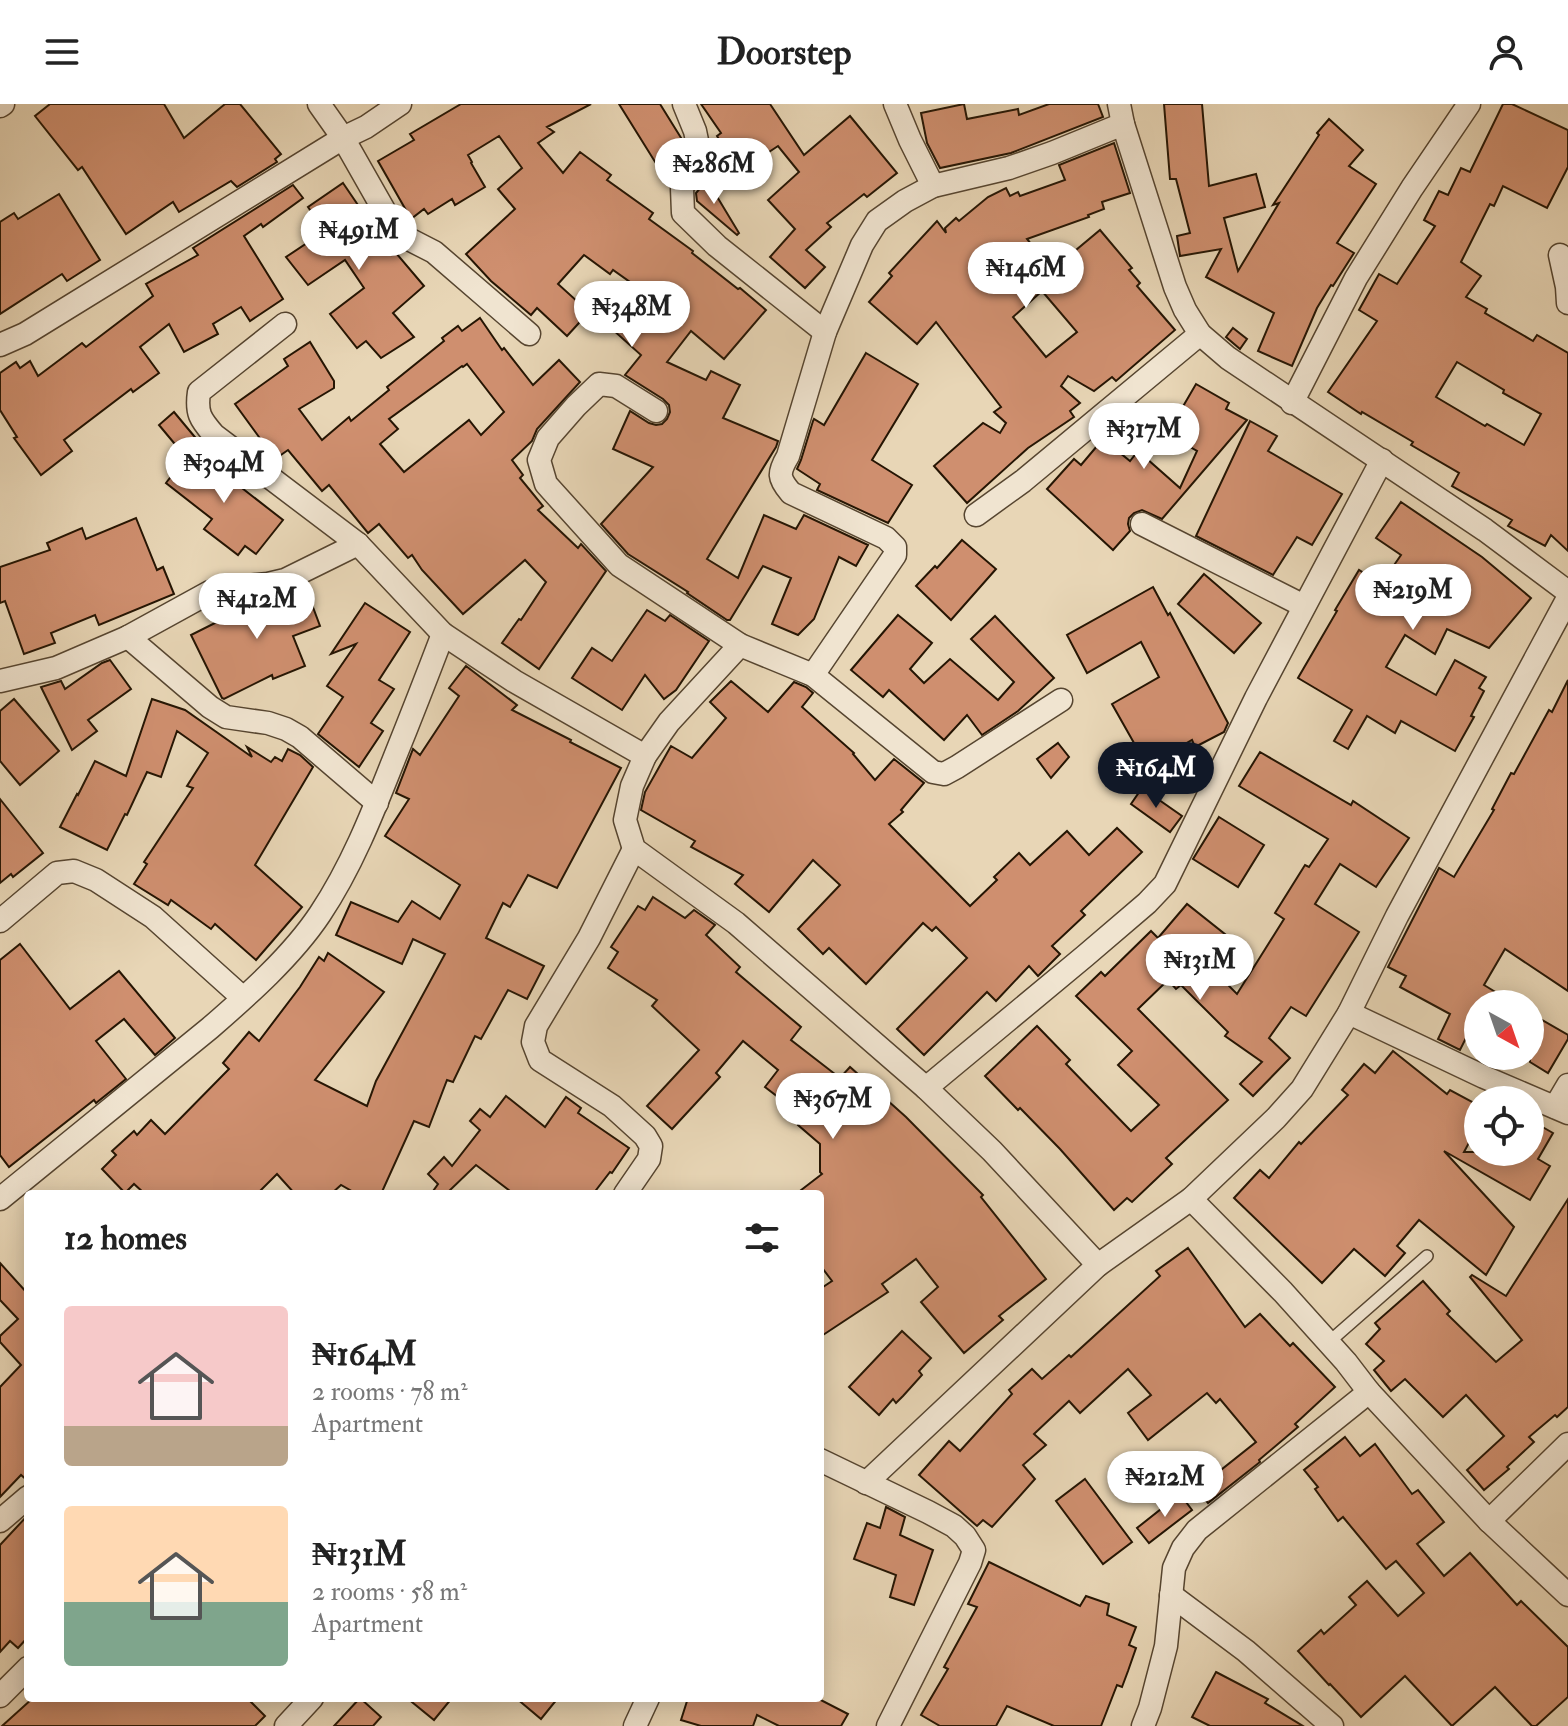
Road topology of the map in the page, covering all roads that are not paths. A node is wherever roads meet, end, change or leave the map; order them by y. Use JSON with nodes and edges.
{"nodes":[{"id":1,"x":319,"y":104,"type":"edge"},
{"id":2,"x":400,"y":104,"type":"edge"},
{"id":3,"x":684,"y":104,"type":"edge"},
{"id":4,"x":895,"y":104,"type":"edge"},
{"id":5,"x":1469,"y":104,"type":"edge"},
{"id":6,"x":1121,"y":114,"type":"edge"},
{"id":7,"x":343,"y":138,"type":"junction"},
{"id":8,"x":933,"y":186,"type":"junction"},
{"id":9,"x":1560,"y":255,"type":"dead end"},
{"id":10,"x":1568,"y":303,"type":"edge"},
{"id":11,"x":285,"y":324,"type":"dead end"},
{"id":12,"x":825,"y":332,"type":"junction"},
{"id":13,"x":529,"y":334,"type":"dead end"},
{"id":14,"x":1200,"y":334,"type":"junction"},
{"id":15,"x":0,"y":345,"type":"edge"},
{"id":16,"x":1292,"y":403,"type":"junction"},
{"id":17,"x":656,"y":411,"type":"dead end"},
{"id":18,"x":1382,"y":460,"type":"junction"},
{"id":19,"x":976,"y":515,"type":"dead end"},
{"id":20,"x":1142,"y":524,"type":"dead end"},
{"id":21,"x":358,"y":544,"type":"junction"},
{"id":22,"x":1568,"y":595,"type":"edge"},
{"id":23,"x":1304,"y":606,"type":"junction"},
{"id":24,"x":443,"y":634,"type":"junction"},
{"id":25,"x":128,"y":637,"type":"junction"},
{"id":26,"x":740,"y":645,"type":"junction"},
{"id":27,"x":813,"y":675,"type":"junction"},
{"id":28,"x":0,"y":681,"type":"edge"},
{"id":29,"x":1061,"y":700,"type":"dead end"},
{"id":30,"x":645,"y":756,"type":"junction"},
{"id":31,"x":377,"y":803,"type":"junction"},
{"id":32,"x":634,"y":849,"type":"junction"},
{"id":33,"x":0,"y":921,"type":"edge"},
{"id":34,"x":243,"y":998,"type":"junction"},
{"id":35,"x":1349,"y":1013,"type":"junction"},
{"id":36,"x":1568,"y":1085,"type":"edge"},
{"id":37,"x":926,"y":1088,"type":"junction"},
{"id":38,"x":1562,"y":1110,"type":"edge"},
{"id":39,"x":628,"y":1190,"type":"edge"},
{"id":40,"x":0,"y":1199,"type":"edge"},
{"id":41,"x":1191,"y":1199,"type":"junction"},
{"id":42,"x":1427,"y":1256,"type":"dead end"},
{"id":43,"x":1098,"y":1265,"type":"junction"},
{"id":44,"x":1329,"y":1342,"type":"junction"},
{"id":45,"x":1369,"y":1392,"type":"junction"},
{"id":46,"x":1568,"y":1444,"type":"edge"},
{"id":47,"x":824,"y":1462,"type":"edge"},
{"id":48,"x":866,"y":1483,"type":"junction"},
{"id":49,"x":24,"y":1500,"type":"edge"},
{"id":50,"x":0,"y":1521,"type":"edge"},
{"id":51,"x":1489,"y":1521,"type":"junction"},
{"id":52,"x":1171,"y":1595,"type":"junction"},
{"id":53,"x":1568,"y":1595,"type":"edge"},
{"id":54,"x":24,"y":1672,"type":"edge"},
{"id":55,"x":0,"y":1696,"type":"edge"},
{"id":56,"x":308,"y":1702,"type":"edge"},
{"id":57,"x":646,"y":1702,"type":"edge"},
{"id":58,"x":286,"y":1726,"type":"edge"},
{"id":59,"x":635,"y":1726,"type":"edge"},
{"id":60,"x":888,"y":1726,"type":"edge"},
{"id":61,"x":1143,"y":1726,"type":"edge"},
{"id":62,"x":1332,"y":1726,"type":"edge"}],
"edges":[{"from":1,"to":7,"type":"street"},
{"from":2,"to":7,"type":"street"},
{"from":3,"to":12,"type":"street"},
{"from":4,"to":8,"type":"street"},
{"from":5,"to":16,"type":"street"},
{"from":6,"to":8,"type":"street"},
{"from":6,"to":14,"type":"street"},
{"from":7,"to":13,"type":"street"},
{"from":7,"to":15,"type":"street"},
{"from":8,"to":12,"type":"street"},
{"from":9,"to":10,"type":"street"},
{"from":11,"to":21,"type":"street"},
{"from":12,"to":27,"type":"street"},
{"from":14,"to":16,"type":"street"},
{"from":14,"to":19,"type":"street"},
{"from":16,"to":18,"type":"street"},
{"from":17,"to":26,"type":"street"},
{"from":18,"to":22,"type":"street"},
{"from":18,"to":23,"type":"street"},
{"from":20,"to":23,"type":"street"},
{"from":21,"to":24,"type":"street"},
{"from":21,"to":25,"type":"street"},
{"from":22,"to":35,"type":"street"},
{"from":23,"to":37,"type":"street"},
{"from":24,"to":30,"type":"street"},
{"from":24,"to":31,"type":"street"},
{"from":25,"to":28,"type":"street"},
{"from":25,"to":31,"type":"street"},
{"from":26,"to":27,"type":"street"},
{"from":26,"to":30,"type":"street"},
{"from":27,"to":29,"type":"street"},
{"from":30,"to":32,"type":"street"},
{"from":31,"to":34,"type":"street"},
{"from":32,"to":37,"type":"street"},
{"from":32,"to":39,"type":"street"},
{"from":33,"to":34,"type":"street"},
{"from":34,"to":40,"type":"street"},
{"from":35,"to":38,"type":"street"},
{"from":35,"to":41,"type":"street"},
{"from":36,"to":38,"type":"street"},
{"from":37,"to":43,"type":"street"},
{"from":41,"to":43,"type":"street"},
{"from":41,"to":44,"type":"street"},
{"from":42,"to":44,"type":"lane"},
{"from":43,"to":48,"type":"street"},
{"from":44,"to":45,"type":"street"},
{"from":45,"to":51,"type":"street"},
{"from":45,"to":52,"type":"street"},
{"from":46,"to":51,"type":"street"},
{"from":47,"to":48,"type":"street"},
{"from":48,"to":60,"type":"street"},
{"from":49,"to":50,"type":"street"},
{"from":51,"to":53,"type":"street"},
{"from":52,"to":61,"type":"street"},
{"from":52,"to":62,"type":"street"},
{"from":54,"to":55,"type":"street"},
{"from":56,"to":58,"type":"street"},
{"from":57,"to":59,"type":"street"}]}
